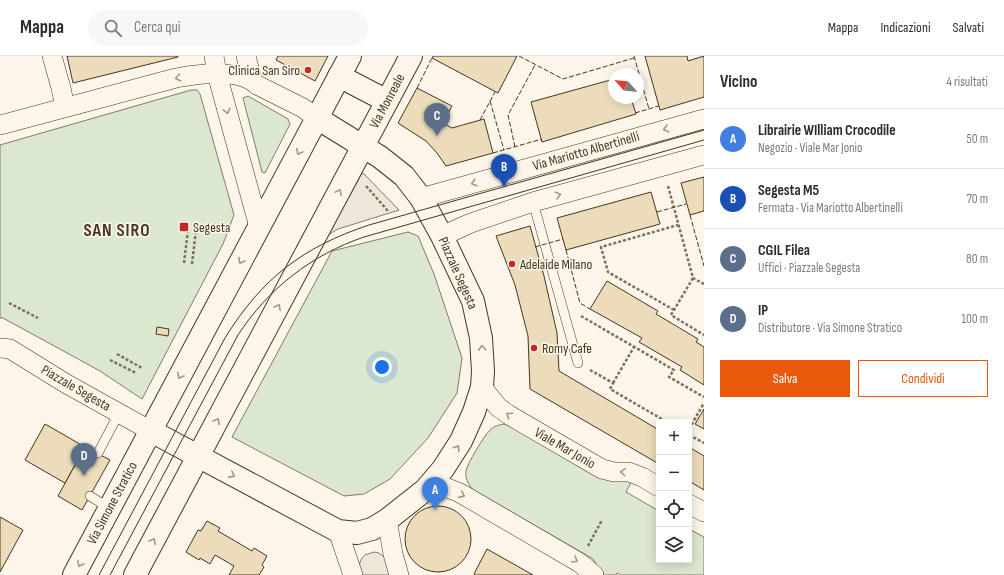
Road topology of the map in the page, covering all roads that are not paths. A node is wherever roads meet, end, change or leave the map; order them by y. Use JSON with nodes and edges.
{"nodes":[{"id":1,"x":52,"y":56,"type":"edge"},
{"id":2,"x":246,"y":56,"type":"edge"},
{"id":3,"x":350,"y":56,"type":"edge"},
{"id":4,"x":411,"y":56,"type":"edge"},
{"id":5,"x":215,"y":65,"type":"edge"},
{"id":6,"x":339,"y":76,"type":"junction"},
{"id":7,"x":252,"y":80,"type":"junction"},
{"id":8,"x":387,"y":101,"type":"junction"},
{"id":9,"x":65,"y":107,"type":"junction"},
{"id":10,"x":317,"y":118,"type":"junction"},
{"id":11,"x":704,"y":118,"type":"edge"},
{"id":12,"x":0,"y":125,"type":"edge"},
{"id":13,"x":363,"y":146,"type":"junction"},
{"id":14,"x":704,"y":155,"type":"edge"},
{"id":15,"x":421,"y":198,"type":"junction"},
{"id":16,"x":533,"y":202,"type":"junction"},
{"id":17,"x":259,"y":227,"type":"junction"},
{"id":18,"x":442,"y":236,"type":"junction"},
{"id":19,"x":0,"y":348,"type":"edge"},
{"id":20,"x":578,"y":363,"type":"road end"},
{"id":21,"x":482,"y":387,"type":"junction"},
{"id":22,"x":119,"y":413,"type":"junction"},
{"id":23,"x":151,"y":430,"type":"junction"},
{"id":24,"x":98,"y":453,"type":"dead end"},
{"id":25,"x":198,"y":456,"type":"junction"},
{"id":26,"x":656,"y":485,"type":"edge"},
{"id":27,"x":425,"y":490,"type":"junction"},
{"id":28,"x":90,"y":496,"type":"dead end"},
{"id":29,"x":692,"y":506,"type":"edge"},
{"id":30,"x":109,"y":508,"type":"junction"},
{"id":31,"x":704,"y":512,"type":"edge"},
{"id":32,"x":387,"y":520,"type":"junction"},
{"id":33,"x":338,"y":531,"type":"junction"},
{"id":34,"x":74,"y":575,"type":"edge"},
{"id":35,"x":135,"y":575,"type":"edge"},
{"id":36,"x":353,"y":575,"type":"edge"},
{"id":37,"x":399,"y":575,"type":"edge"},
{"id":38,"x":594,"y":575,"type":"edge"}],
"edges":[{"from":1,"to":9,"type":"street"},
{"from":2,"to":7,"type":"street"},
{"from":3,"to":6,"type":"main road"},
{"from":4,"to":8,"type":"main road","name":"Via Monreale"},
{"from":5,"to":7,"type":"street","name":"Piazzale Segesta"},
{"from":5,"to":9,"type":"street","name":"Piazzale Segesta","one_way":true},
{"from":5,"to":17,"type":"street","one_way":true},
{"from":6,"to":8,"type":"main road"},
{"from":6,"to":10,"type":"main road"},
{"from":7,"to":10,"type":"street","name":"Piazzale Segesta"},
{"from":8,"to":13,"type":"main road","name":"Via Monreale"},
{"from":9,"to":12,"type":"street","name":"Piazzale Segesta"},
{"from":10,"to":13,"type":"main road","name":"Piazzale Segesta"},
{"from":10,"to":17,"type":"main road","one_way":true},
{"from":11,"to":15,"type":"street","name":"Via Mariotto Albertinelli","one_way":true},
{"from":13,"to":15,"type":"main road","name":"Piazzale Segesta"},
{"from":25,"to":13,"type":"main road","one_way":true},
{"from":16,"to":14,"type":"street","one_way":true},
{"from":15,"to":18,"type":"main road","name":"Piazzale Segesta"},
{"from":16,"to":18,"type":"street"},
{"from":16,"to":20,"type":"lane"},
{"from":17,"to":23,"type":"main road","one_way":true},
{"from":21,"to":18,"type":"main road","name":"Piazzale Segesta","one_way":true},
{"from":19,"to":22,"type":"street","name":"Piazzale Segesta"},
{"from":26,"to":21,"type":"street","name":"Viale Mar Jonio","one_way":true},
{"from":27,"to":21,"type":"main road","name":"Piazzale Segesta","one_way":true},
{"from":22,"to":23,"type":"street","name":"Piazzale Segesta"},
{"from":22,"to":24,"type":"lane"},
{"from":23,"to":25,"type":"main road","name":"Piazzale Segesta"},
{"from":23,"to":30,"type":"main road","name":"Via Simone Stratico"},
{"from":25,"to":33,"type":"main road","name":"Piazzale Segesta","one_way":true},
{"from":35,"to":25,"type":"main road","one_way":true},
{"from":27,"to":32,"type":"main road","name":"Piazzale Segesta"},
{"from":27,"to":38,"type":"street","one_way":true},
{"from":28,"to":30,"type":"lane"},
{"from":29,"to":31,"type":"street"},
{"from":30,"to":34,"type":"main road","name":"Via Simone Stratico","one_way":true},
{"from":32,"to":33,"type":"main road","name":"Piazzale Segesta"},
{"from":32,"to":37,"type":"street"},
{"from":33,"to":36,"type":"street"}]}
